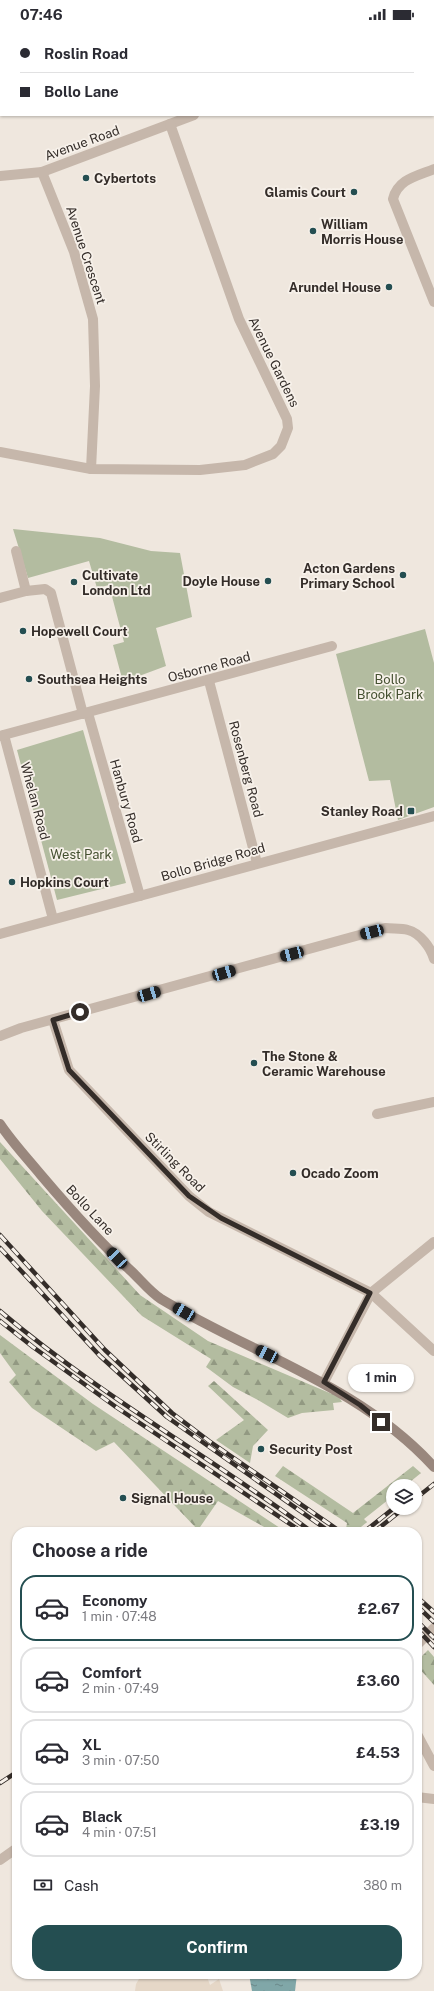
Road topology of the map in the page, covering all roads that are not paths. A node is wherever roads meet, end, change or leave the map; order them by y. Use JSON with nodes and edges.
{"nodes":[{"id":1,"x":191,"y":116,"type":"edge"},
{"id":2,"x":170,"y":124,"type":"junction"},
{"id":3,"x":434,"y":168,"type":"edge"},
{"id":4,"x":42,"y":172,"type":"junction"},
{"id":5,"x":0,"y":176,"type":"edge"},
{"id":6,"x":434,"y":302,"type":"edge"},
{"id":7,"x":0,"y":452,"type":"edge"},
{"id":8,"x":91,"y":469,"type":"junction"},
{"id":9,"x":16,"y":551,"type":"dead end"},
{"id":10,"x":26,"y":591,"type":"junction"},
{"id":11,"x":0,"y":598,"type":"edge"},
{"id":12,"x":332,"y":646,"type":"dead end"},
{"id":13,"x":209,"y":681,"type":"junction"},
{"id":14,"x":86,"y":713,"type":"junction"},
{"id":15,"x":2,"y":736,"type":"edge"},
{"id":16,"x":434,"y":816,"type":"edge"},
{"id":17,"x":257,"y":863,"type":"junction"},
{"id":18,"x":140,"y":896,"type":"junction"},
{"id":19,"x":53,"y":919,"type":"junction"},
{"id":20,"x":0,"y":934,"type":"edge"},
{"id":21,"x":434,"y":960,"type":"edge"},
{"id":22,"x":53,"y":1020,"type":"junction"},
{"id":23,"x":0,"y":1036,"type":"edge"},
{"id":24,"x":434,"y":1102,"type":"edge"},
{"id":25,"x":377,"y":1114,"type":"dead end"},
{"id":26,"x":0,"y":1124,"type":"edge"},
{"id":27,"x":434,"y":1242,"type":"edge"},
{"id":28,"x":370,"y":1293,"type":"junction"},
{"id":29,"x":434,"y":1351,"type":"edge"},
{"id":30,"x":324,"y":1382,"type":"junction"},
{"id":31,"x":434,"y":1467,"type":"edge"},
{"id":32,"x":434,"y":1628,"type":"edge"},
{"id":33,"x":422,"y":1640,"type":"edge"},
{"id":34,"x":422,"y":1743,"type":"edge"},
{"id":35,"x":434,"y":1766,"type":"edge"},
{"id":36,"x":422,"y":1798,"type":"edge"},
{"id":37,"x":434,"y":1800,"type":"edge"},
{"id":38,"x":12,"y":1852,"type":"edge"},
{"id":39,"x":0,"y":1860,"type":"edge"}],
"edges":[{"from":1,"to":2,"type":"street","name":"Avenue Road"},
{"from":2,"to":4,"type":"street","name":"Avenue Road"},
{"from":2,"to":8,"type":"street","name":"Avenue Gardens"},
{"from":3,"to":6,"type":"street"},
{"from":4,"to":5,"type":"street","name":"Avenue Road"},
{"from":4,"to":8,"type":"street","name":"Avenue Crescent"},
{"from":7,"to":8,"type":"street","name":"Avenue Gardens"},
{"from":9,"to":10,"type":"street"},
{"from":10,"to":11,"type":"street","name":"Hanbury Road"},
{"from":10,"to":14,"type":"street","name":"Hanbury Road"},
{"from":12,"to":13,"type":"street","name":"Osborne Road"},
{"from":13,"to":14,"type":"street","name":"Osborne Road"},
{"from":13,"to":17,"type":"street","name":"Rosenberg Road"},
{"from":14,"to":15,"type":"street","name":"Osborne Road"},
{"from":14,"to":18,"type":"street","name":"Hanbury Road"},
{"from":15,"to":19,"type":"street","name":"Whelan Road"},
{"from":16,"to":17,"type":"street","name":"Bollo Bridge Road"},
{"from":17,"to":18,"type":"street","name":"Bollo Bridge Road"},
{"from":18,"to":19,"type":"street","name":"Bollo Bridge Road"},
{"from":19,"to":20,"type":"street","name":"Bollo Bridge Road"},
{"from":21,"to":22,"type":"street"},
{"from":22,"to":23,"type":"street"},
{"from":22,"to":28,"type":"street","name":"Stirling Road"},
{"from":24,"to":25,"type":"street"},
{"from":26,"to":30,"type":"street","name":"Bollo Lane"},
{"from":27,"to":28,"type":"street"},
{"from":28,"to":29,"type":"street","name":"Stirling Road"},
{"from":28,"to":30,"type":"street"},
{"from":30,"to":31,"type":"street","name":"Bollo Lane"},
{"from":32,"to":33,"type":"street"},
{"from":34,"to":35,"type":"street"},
{"from":36,"to":37,"type":"street"},
{"from":38,"to":39,"type":"street"}]}
